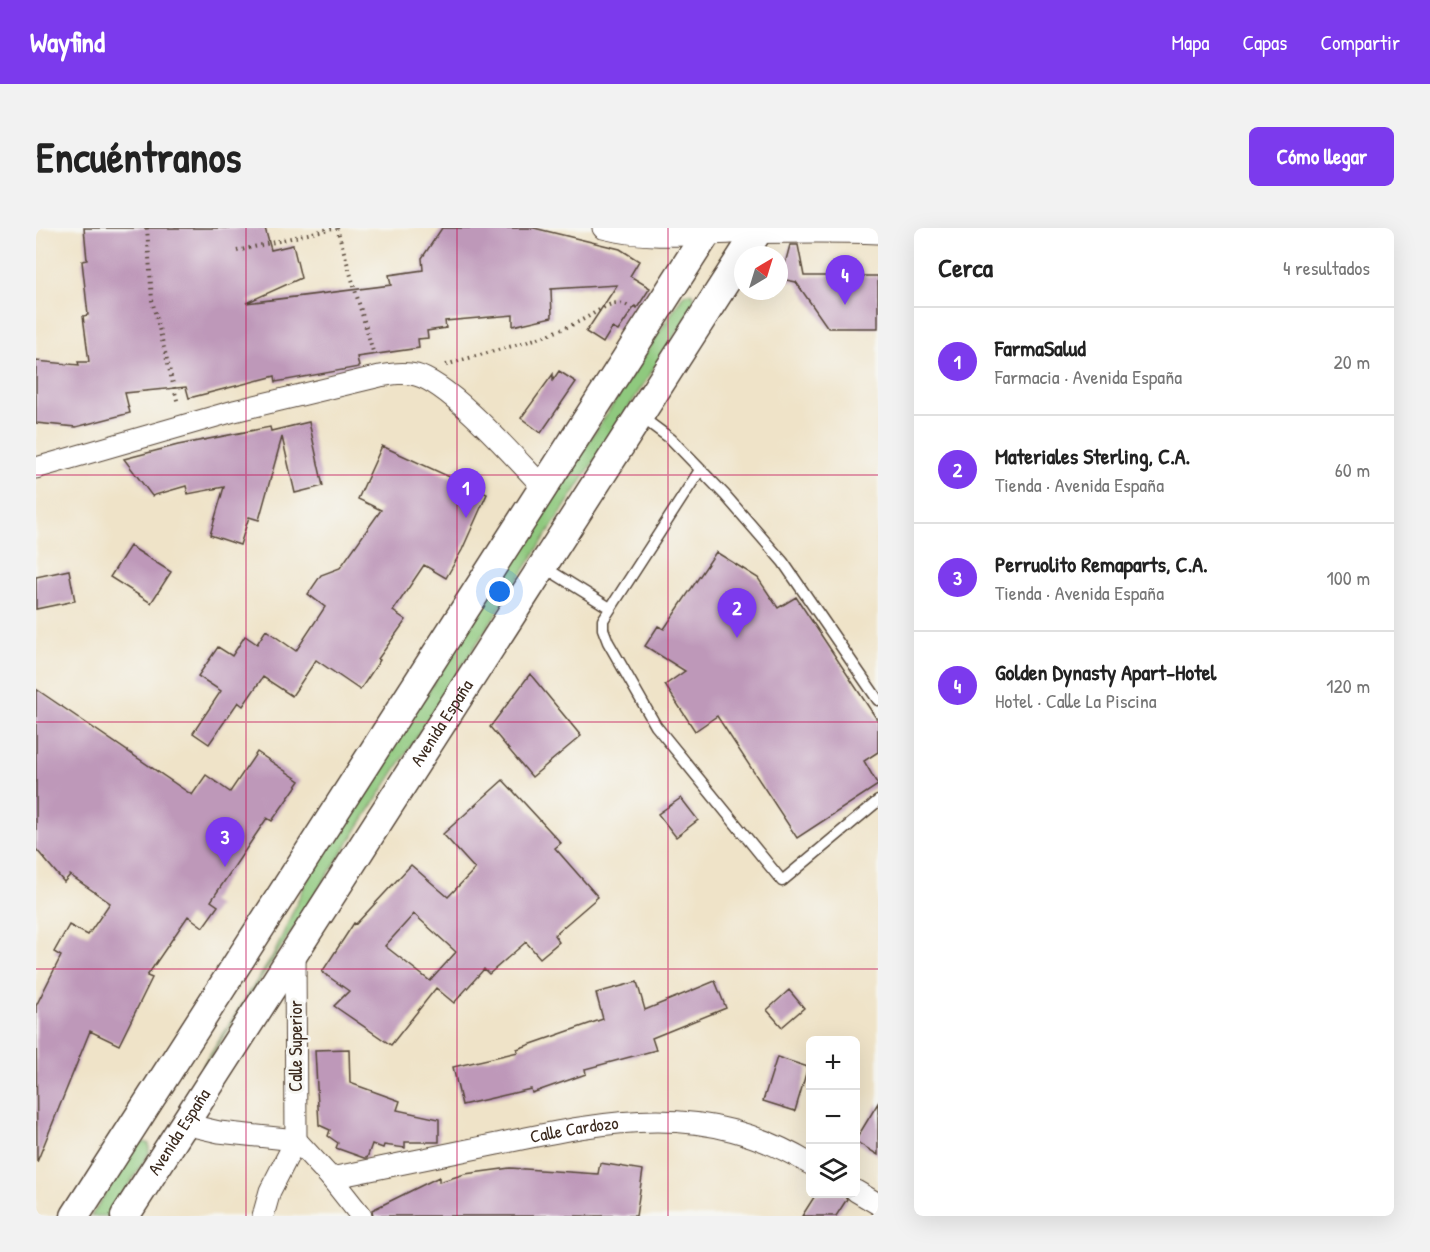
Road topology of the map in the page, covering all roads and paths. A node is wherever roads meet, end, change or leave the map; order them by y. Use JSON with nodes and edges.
{"nodes":[{"id":1,"x":147,"y":228,"type":"edge"},
{"id":2,"x":335,"y":228,"type":"edge"},
{"id":3,"x":603,"y":228,"type":"edge"},
{"id":4,"x":758,"y":230,"type":"edge"},
{"id":5,"x":708,"y":231,"type":"edge"},
{"id":6,"x":878,"y":233,"type":"edge"},
{"id":7,"x":237,"y":251,"type":"dead end"},
{"id":8,"x":650,"y":321,"type":"junction"},
{"id":9,"x":417,"y":375,"type":"junction"},
{"id":10,"x":380,"y":376,"type":"junction"},
{"id":11,"x":639,"y":416,"type":"junction"},
{"id":12,"x":183,"y":425,"type":"junction"},
{"id":13,"x":36,"y":468,"type":"edge"},
{"id":14,"x":700,"y":470,"type":"junction"},
{"id":15,"x":543,"y":487,"type":"junction"},
{"id":16,"x":543,"y":566,"type":"junction"},
{"id":17,"x":610,"y":608,"type":"junction"},
{"id":18,"x":878,"y":700,"type":"edge"},
{"id":19,"x":878,"y":801,"type":"edge"},
{"id":20,"x":295,"y":952,"type":"junction"},
{"id":21,"x":144,"y":1109,"type":"junction"},
{"id":22,"x":184,"y":1124,"type":"junction"},
{"id":23,"x":296,"y":1140,"type":"junction"},
{"id":24,"x":806,"y":1162,"type":"edge"},
{"id":25,"x":331,"y":1178,"type":"junction"},
{"id":26,"x":860,"y":1194,"type":"edge"},
{"id":27,"x":878,"y":1204,"type":"edge"},
{"id":28,"x":75,"y":1216,"type":"edge"},
{"id":29,"x":125,"y":1216,"type":"edge"},
{"id":30,"x":263,"y":1216,"type":"edge"},
{"id":31,"x":361,"y":1216,"type":"edge"}],
"edges":[{"from":1,"to":12,"type":"path"},
{"from":2,"to":7,"type":"path"},
{"from":2,"to":10,"type":"path"},
{"from":3,"to":5,"type":"street"},
{"from":4,"to":5,"type":"street"},
{"from":4,"to":6,"type":"street"},
{"from":4,"to":11,"type":"main road","name":"Avenida España"},
{"from":5,"to":8,"type":"main road"},
{"from":8,"to":9,"type":"path"},
{"from":8,"to":15,"type":"main road"},
{"from":9,"to":10,"type":"street"},
{"from":9,"to":15,"type":"street"},
{"from":10,"to":12,"type":"street"},
{"from":11,"to":14,"type":"lane"},
{"from":11,"to":16,"type":"main road","name":"Avenida España"},
{"from":12,"to":13,"type":"street"},
{"from":14,"to":17,"type":"lane"},
{"from":14,"to":18,"type":"lane"},
{"from":15,"to":21,"type":"main road"},
{"from":16,"to":17,"type":"lane"},
{"from":16,"to":20,"type":"main road","name":"Avenida España"},
{"from":17,"to":19,"type":"lane"},
{"from":20,"to":22,"type":"main road","name":"Avenida España"},
{"from":20,"to":23,"type":"street","name":"Calle Superior"},
{"from":21,"to":22,"type":"main road"},
{"from":21,"to":28,"type":"main road"},
{"from":22,"to":23,"type":"street"},
{"from":22,"to":29,"type":"main road","name":"Avenida España"},
{"from":23,"to":25,"type":"street"},
{"from":23,"to":30,"type":"street"},
{"from":24,"to":25,"type":"street","name":"Calle Cardozo"},
{"from":25,"to":31,"type":"street"},
{"from":26,"to":27,"type":"street"}]}
